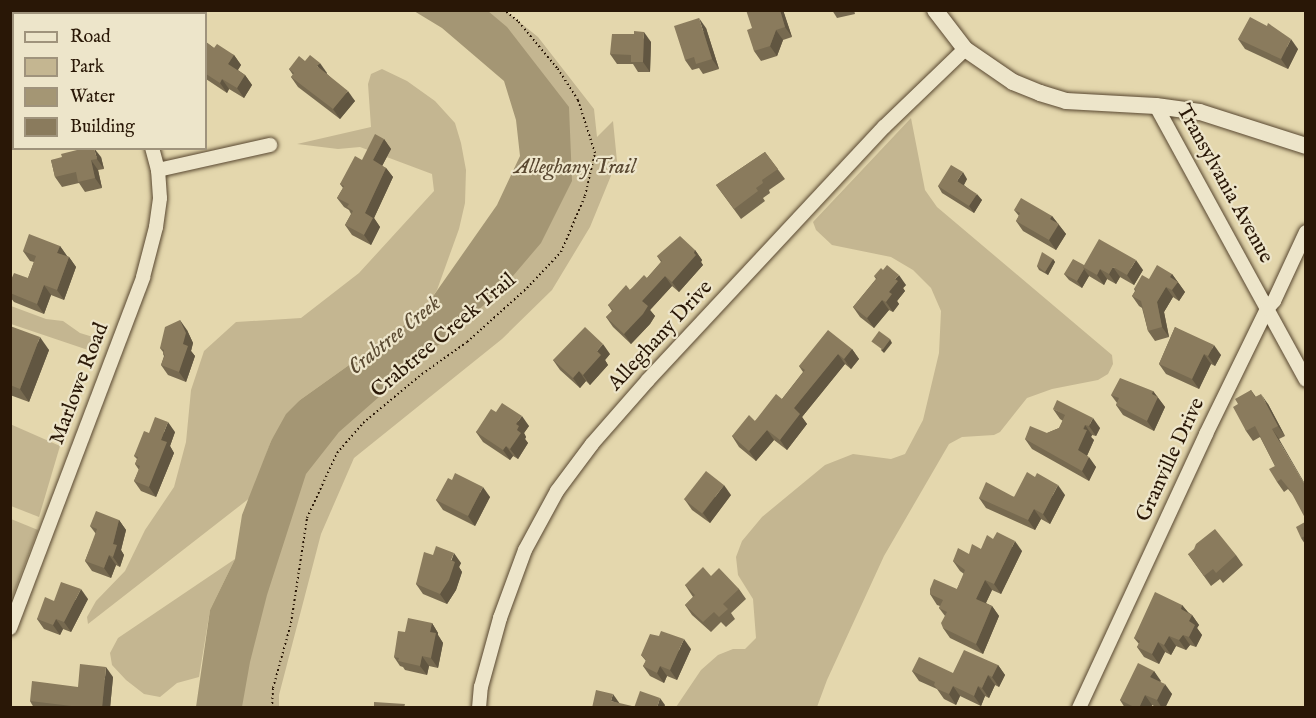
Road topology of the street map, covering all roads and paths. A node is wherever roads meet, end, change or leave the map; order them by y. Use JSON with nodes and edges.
{"nodes":[{"id":1,"x":504,"y":10,"type":"edge"},
{"id":2,"x":935,"y":10,"type":"edge"},
{"id":3,"x":965,"y":49,"type":"junction"},
{"id":4,"x":1156,"y":106,"type":"junction"},
{"id":5,"x":270,"y":145,"type":"dead end"},
{"id":6,"x":1305,"y":146,"type":"edge"},
{"id":7,"x":153,"y":150,"type":"edge"},
{"id":8,"x":158,"y":170,"type":"junction"},
{"id":9,"x":1305,"y":232,"type":"edge"},
{"id":10,"x":1268,"y":309,"type":"junction"},
{"id":11,"x":1305,"y":380,"type":"edge"},
{"id":12,"x":10,"y":628,"type":"edge"},
{"id":13,"x":272,"y":708,"type":"edge"},
{"id":14,"x":479,"y":708,"type":"edge"},
{"id":15,"x":1079,"y":708,"type":"edge"}],
"edges":[{"from":1,"to":13,"type":"path","name":"Crabtree Creek Trail"},
{"from":2,"to":3,"type":"street","name":"Transylvania Avenue"},
{"from":3,"to":4,"type":"street","name":"Transylvania Avenue"},
{"from":3,"to":14,"type":"street","name":"Alleghany Drive"},
{"from":4,"to":6,"type":"street"},
{"from":4,"to":10,"type":"street","name":"Transylvania Avenue"},
{"from":5,"to":8,"type":"street"},
{"from":7,"to":8,"type":"street","name":"Marlowe Road"},
{"from":8,"to":12,"type":"street","name":"Marlowe Road"},
{"from":9,"to":10,"type":"street","name":"Granville Drive"},
{"from":10,"to":11,"type":"street","name":"Transylvania Avenue"},
{"from":10,"to":15,"type":"street","name":"Granville Drive"}]}
